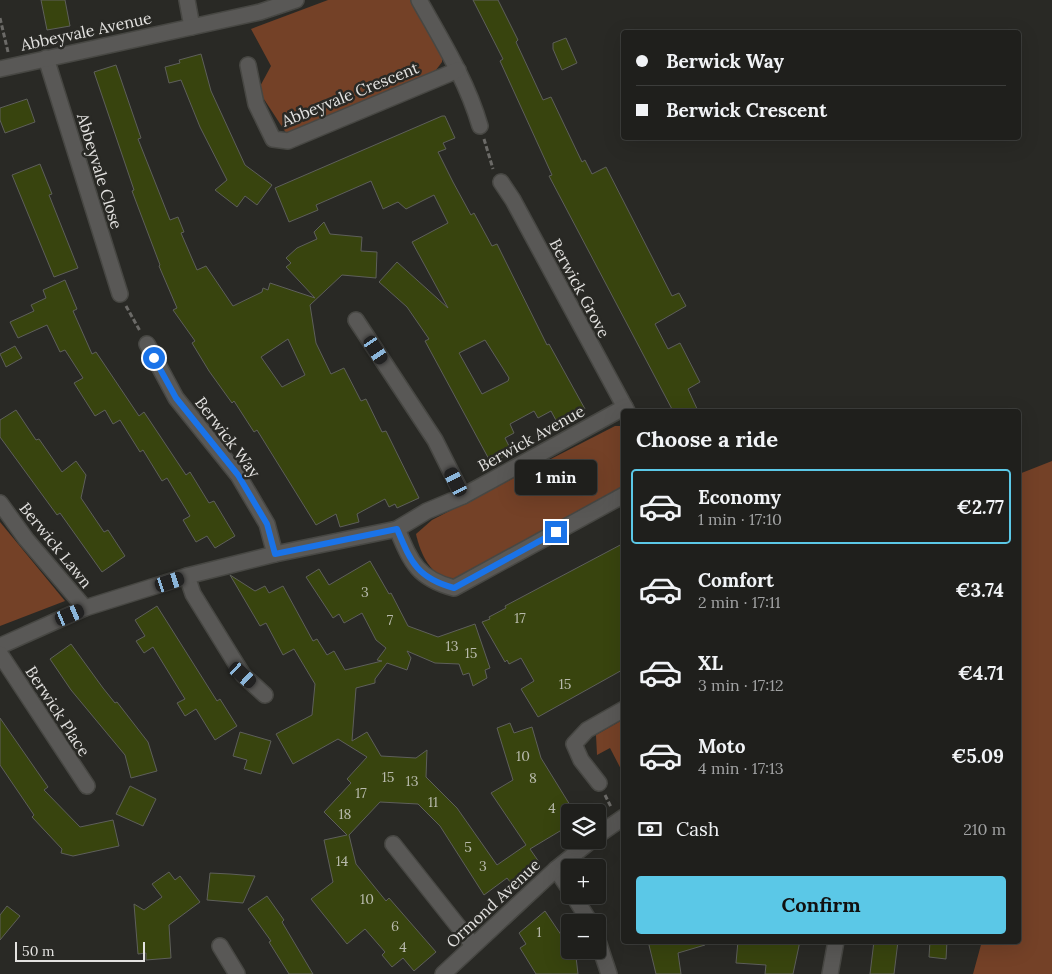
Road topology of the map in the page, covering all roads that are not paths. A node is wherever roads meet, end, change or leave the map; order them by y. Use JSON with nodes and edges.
{"nodes":[{"id":1,"x":187,"y":0,"type":"edge"},
{"id":2,"x":296,"y":0,"type":"edge"},
{"id":3,"x":419,"y":0,"type":"edge"},
{"id":4,"x":192,"y":27,"type":"junction"},
{"id":5,"x":46,"y":58,"type":"junction"},
{"id":6,"x":248,"y":65,"type":"dead end"},
{"id":7,"x":6,"y":67,"type":"edge"},
{"id":8,"x":458,"y":70,"type":"junction"},
{"id":9,"x":480,"y":126,"type":"road end"},
{"id":10,"x":501,"y":182,"type":"road end"},
{"id":11,"x":120,"y":294,"type":"road end"},
{"id":12,"x":356,"y":320,"type":"dead end"},
{"id":13,"x":147,"y":344,"type":"road end"},
{"id":14,"x":626,"y":409,"type":"edge"},
{"id":15,"x":621,"y":412,"type":"edge"},
{"id":16,"x":463,"y":496,"type":"junction"},
{"id":17,"x":621,"y":497,"type":"edge"},
{"id":18,"x":0,"y":503,"type":"edge"},
{"id":19,"x":397,"y":529,"type":"junction"},
{"id":20,"x":275,"y":554,"type":"junction"},
{"id":21,"x":187,"y":576,"type":"junction"},
{"id":22,"x":84,"y":608,"type":"junction"},
{"id":23,"x":0,"y":646,"type":"edge"},
{"id":24,"x":0,"y":654,"type":"edge"},
{"id":25,"x":266,"y":695,"type":"dead end"},
{"id":26,"x":621,"y":711,"type":"edge"},
{"id":27,"x":599,"y":783,"type":"road end"},
{"id":28,"x":87,"y":786,"type":"dead end"},
{"id":29,"x":621,"y":818,"type":"edge"},
{"id":30,"x":606,"y":829,"type":"edge"},
{"id":31,"x":393,"y":844,"type":"dead end"},
{"id":32,"x":581,"y":849,"type":"edge"},
{"id":33,"x":556,"y":869,"type":"junction"},
{"id":34,"x":561,"y":876,"type":"edge"},
{"id":35,"x":835,"y":944,"type":"edge"},
{"id":36,"x":473,"y":945,"type":"junction"},
{"id":37,"x":220,"y":946,"type":"dead end"},
{"id":38,"x":604,"y":959,"type":"edge"},
{"id":39,"x":237,"y":974,"type":"edge"},
{"id":40,"x":443,"y":974,"type":"edge"},
{"id":41,"x":609,"y":974,"type":"edge"},
{"id":42,"x":830,"y":974,"type":"edge"}],
"edges":[{"from":1,"to":4,"type":"street"},
{"from":2,"to":4,"type":"street","name":"Abbeyvale Avenue"},
{"from":3,"to":8,"type":"street"},
{"from":4,"to":5,"type":"street","name":"Abbeyvale Avenue"},
{"from":5,"to":7,"type":"street","name":"Abbeyvale Avenue"},
{"from":5,"to":11,"type":"street","name":"Abbeyvale Close"},
{"from":6,"to":8,"type":"street","name":"Abbeyvale Crescent"},
{"from":8,"to":9,"type":"street"},
{"from":10,"to":14,"type":"street","name":"Berwick Grove"},
{"from":12,"to":16,"type":"street"},
{"from":13,"to":20,"type":"street","name":"Berwick Way"},
{"from":15,"to":16,"type":"street","name":"Berwick Avenue"},
{"from":16,"to":19,"type":"street","name":"Berwick Avenue"},
{"from":17,"to":19,"type":"street"},
{"from":18,"to":22,"type":"street","name":"Berwick Lawn"},
{"from":19,"to":20,"type":"street","name":"Berwick Avenue"},
{"from":20,"to":21,"type":"street","name":"Berwick Avenue"},
{"from":21,"to":22,"type":"street","name":"Berwick Avenue"},
{"from":21,"to":25,"type":"street"},
{"from":22,"to":23,"type":"street","name":"Berwick Avenue"},
{"from":24,"to":28,"type":"street","name":"Berwick Place"},
{"from":26,"to":27,"type":"street"},
{"from":29,"to":30,"type":"street"},
{"from":31,"to":36,"type":"street"},
{"from":32,"to":33,"type":"street","name":"Ormond Avenue"},
{"from":33,"to":34,"type":"street"},
{"from":33,"to":36,"type":"street","name":"Ormond Avenue"},
{"from":35,"to":42,"type":"street"},
{"from":36,"to":40,"type":"street","name":"Ormond Avenue"},
{"from":37,"to":39,"type":"street"},
{"from":38,"to":41,"type":"street"}]}
